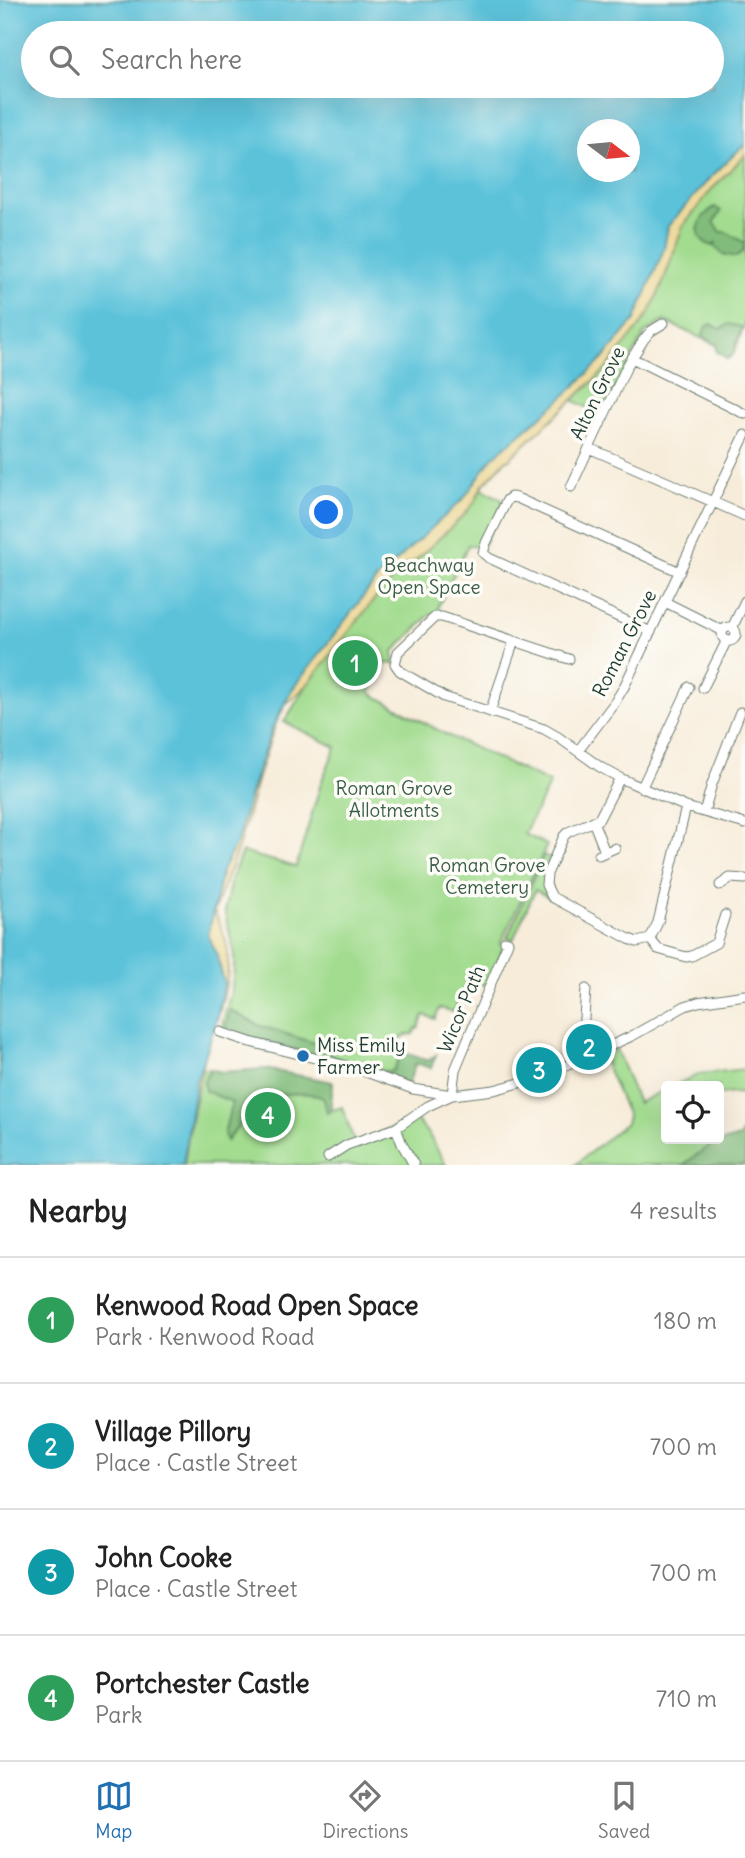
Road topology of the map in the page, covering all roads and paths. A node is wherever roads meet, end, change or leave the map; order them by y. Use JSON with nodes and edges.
{"nodes":[{"id":1,"x":664,"y":323,"type":"dead end"},
{"id":2,"x":632,"y":358,"type":"junction"},
{"id":3,"x":745,"y":414,"type":"edge"},
{"id":4,"x":745,"y":435,"type":"edge"},
{"id":5,"x":589,"y":449,"type":"junction"},
{"id":6,"x":571,"y":487,"type":"dead end"},
{"id":7,"x":713,"y":502,"type":"junction"},
{"id":8,"x":745,"y":516,"type":"edge"},
{"id":9,"x":680,"y":572,"type":"junction"},
{"id":10,"x":745,"y":601,"type":"edge"},
{"id":11,"x":665,"y":602,"type":"junction"},
{"id":12,"x":651,"y":632,"type":"junction"},
{"id":13,"x":729,"y":634,"type":"junction"},
{"id":14,"x":514,"y":641,"type":"junction"},
{"id":15,"x":745,"y":642,"type":"edge"},
{"id":16,"x":569,"y":659,"type":"dead end"},
{"id":17,"x":689,"y":687,"type":"dead end"},
{"id":18,"x":703,"y":688,"type":"dead end"},
{"id":19,"x":490,"y":712,"type":"junction"},
{"id":20,"x":740,"y":712,"type":"dead end"},
{"id":21,"x":578,"y":751,"type":"junction"},
{"id":22,"x":621,"y":778,"type":"junction"},
{"id":23,"x":642,"y":787,"type":"junction"},
{"id":24,"x":685,"y":807,"type":"junction"},
{"id":25,"x":704,"y":812,"type":"junction"},
{"id":26,"x":593,"y":821,"type":"junction"},
{"id":27,"x":745,"y":824,"type":"edge"},
{"id":28,"x":615,"y":848,"type":"dead end"},
{"id":29,"x":745,"y":879,"type":"edge"},
{"id":30,"x":720,"y":886,"type":"dead end"},
{"id":31,"x":719,"y":920,"type":"dead end"},
{"id":32,"x":650,"y":939,"type":"junction"},
{"id":33,"x":505,"y":941,"type":"dead end"},
{"id":34,"x":586,"y":989,"type":"dead end"},
{"id":35,"x":745,"y":995,"type":"edge"},
{"id":36,"x":220,"y":1032,"type":"dead end"},
{"id":37,"x":589,"y":1056,"type":"junction"},
{"id":38,"x":413,"y":1088,"type":"junction"},
{"id":39,"x":452,"y":1095,"type":"junction"},
{"id":40,"x":428,"y":1106,"type":"junction"},
{"id":41,"x":396,"y":1128,"type":"junction"},
{"id":42,"x":328,"y":1157,"type":"dead end"},
{"id":43,"x":414,"y":1165,"type":"edge"}],
"edges":[{"from":1,"to":2,"type":"street","name":"Alton Grove"},
{"from":2,"to":3,"type":"street"},
{"from":2,"to":5,"type":"street","name":"Alton Grove"},
{"from":4,"to":7,"type":"street","name":"Roman Grove"},
{"from":5,"to":6,"type":"street","name":"Alton Grove"},
{"from":5,"to":7,"type":"street"},
{"from":7,"to":8,"type":"street"},
{"from":7,"to":9,"type":"street","name":"Roman Grove"},
{"from":9,"to":11,"type":"street","name":"Roman Grove"},
{"from":9,"to":12,"type":"street"},
{"from":10,"to":13,"type":"street"},
{"from":11,"to":12,"type":"street","name":"Roman Grove"},
{"from":11,"to":13,"type":"street"},
{"from":12,"to":21,"type":"street","name":"Roman Grove"},
{"from":13,"to":15,"type":"street"},
{"from":13,"to":18,"type":"street"},
{"from":14,"to":16,"type":"street"},
{"from":14,"to":19,"type":"street"},
{"from":14,"to":19,"type":"street"},
{"from":17,"to":23,"type":"street"},
{"from":19,"to":21,"type":"street"},
{"from":20,"to":25,"type":"street"},
{"from":21,"to":22,"type":"street"},
{"from":22,"to":23,"type":"street"},
{"from":22,"to":26,"type":"street"},
{"from":23,"to":24,"type":"street"},
{"from":24,"to":25,"type":"street"},
{"from":24,"to":32,"type":"street"},
{"from":25,"to":27,"type":"street"},
{"from":26,"to":28,"type":"street"},
{"from":26,"to":32,"type":"street"},
{"from":29,"to":30,"type":"street"},
{"from":31,"to":32,"type":"street"},
{"from":33,"to":39,"type":"street","name":"Wicor Path"},
{"from":34,"to":37,"type":"street"},
{"from":35,"to":37,"type":"street"},
{"from":36,"to":38,"type":"street"},
{"from":37,"to":39,"type":"street"},
{"from":38,"to":39,"type":"street"},
{"from":38,"to":40,"type":"street"},
{"from":39,"to":40,"type":"street"},
{"from":40,"to":41,"type":"street"},
{"from":41,"to":42,"type":"street"},
{"from":41,"to":43,"type":"street"}]}
